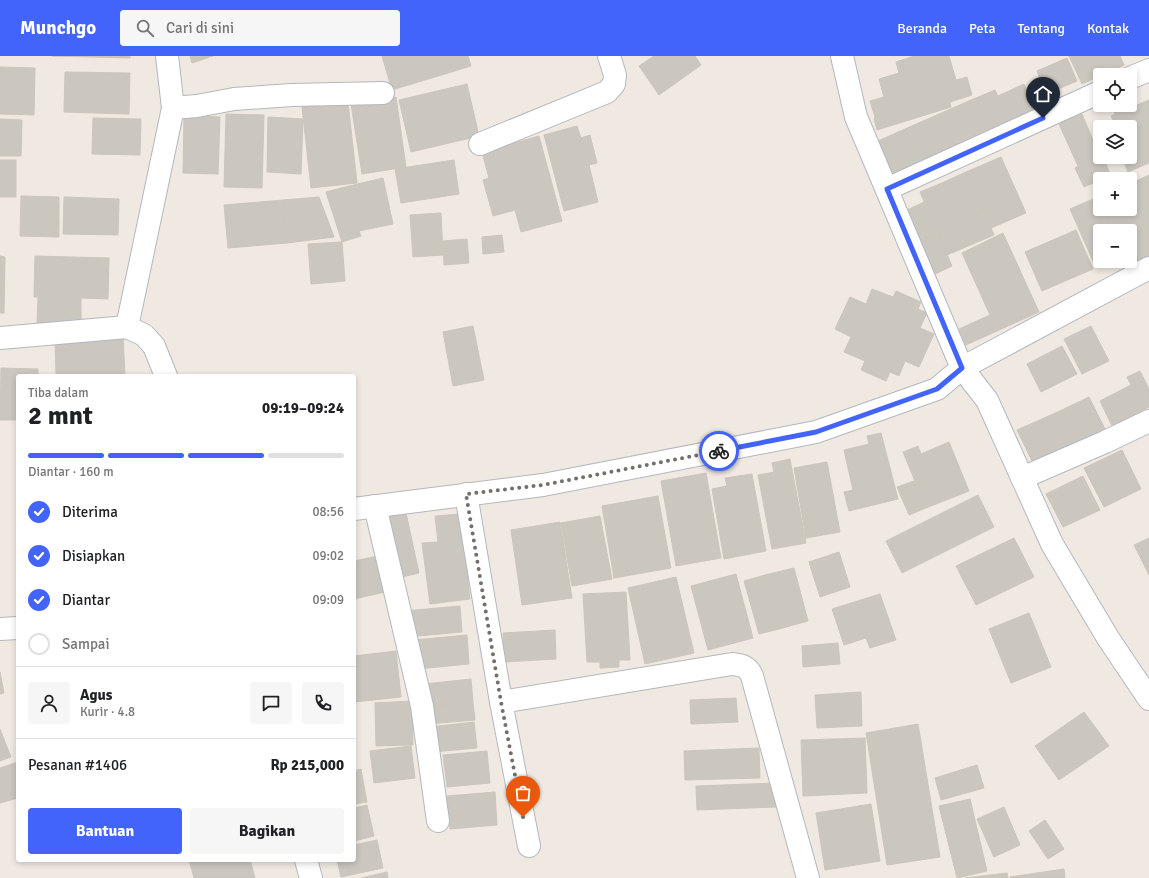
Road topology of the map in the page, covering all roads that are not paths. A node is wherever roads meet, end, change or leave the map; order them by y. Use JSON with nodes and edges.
{"nodes":[{"id":1,"x":167,"y":56,"type":"edge"},
{"id":2,"x":609,"y":56,"type":"edge"},
{"id":3,"x":842,"y":56,"type":"edge"},
{"id":4,"x":1149,"y":70,"type":"edge"},
{"id":5,"x":1137,"y":75,"type":"edge"},
{"id":6,"x":383,"y":93,"type":"dead end"},
{"id":7,"x":1093,"y":95,"type":"edge"},
{"id":8,"x":173,"y":108,"type":"junction"},
{"id":9,"x":480,"y":144,"type":"dead end"},
{"id":10,"x":887,"y":189,"type":"junction"},
{"id":11,"x":1149,"y":268,"type":"edge"},
{"id":12,"x":128,"y":327,"type":"junction"},
{"id":13,"x":0,"y":338,"type":"edge"},
{"id":14,"x":962,"y":368,"type":"junction"},
{"id":15,"x":165,"y":374,"type":"edge"},
{"id":16,"x":1149,"y":421,"type":"edge"},
{"id":17,"x":1022,"y":478,"type":"junction"},
{"id":18,"x":466,"y":494,"type":"junction"},
{"id":19,"x":376,"y":506,"type":"junction"},
{"id":20,"x":356,"y":509,"type":"edge"},
{"id":21,"x":16,"y":628,"type":"edge"},
{"id":22,"x":0,"y":629,"type":"edge"},
{"id":23,"x":1149,"y":699,"type":"edge"},
{"id":24,"x":501,"y":702,"type":"junction"},
{"id":25,"x":438,"y":821,"type":"dead end"},
{"id":26,"x":529,"y":846,"type":"dead end"},
{"id":27,"x":307,"y":862,"type":"edge"},
{"id":28,"x":311,"y":878,"type":"edge"},
{"id":29,"x":808,"y":878,"type":"edge"}],
"edges":[{"from":1,"to":8,"type":"street"},
{"from":2,"to":9,"type":"street"},
{"from":3,"to":10,"type":"street"},
{"from":4,"to":5,"type":"street"},
{"from":6,"to":8,"type":"street"},
{"from":7,"to":10,"type":"street"},
{"from":8,"to":12,"type":"street"},
{"from":10,"to":14,"type":"street"},
{"from":11,"to":14,"type":"street"},
{"from":12,"to":13,"type":"street"},
{"from":12,"to":15,"type":"street"},
{"from":14,"to":17,"type":"street"},
{"from":14,"to":18,"type":"street"},
{"from":16,"to":17,"type":"street"},
{"from":17,"to":23,"type":"street"},
{"from":18,"to":19,"type":"street"},
{"from":18,"to":24,"type":"street"},
{"from":19,"to":20,"type":"street"},
{"from":19,"to":25,"type":"street"},
{"from":21,"to":22,"type":"street"},
{"from":24,"to":26,"type":"street"},
{"from":24,"to":29,"type":"street"},
{"from":27,"to":28,"type":"street"}]}
